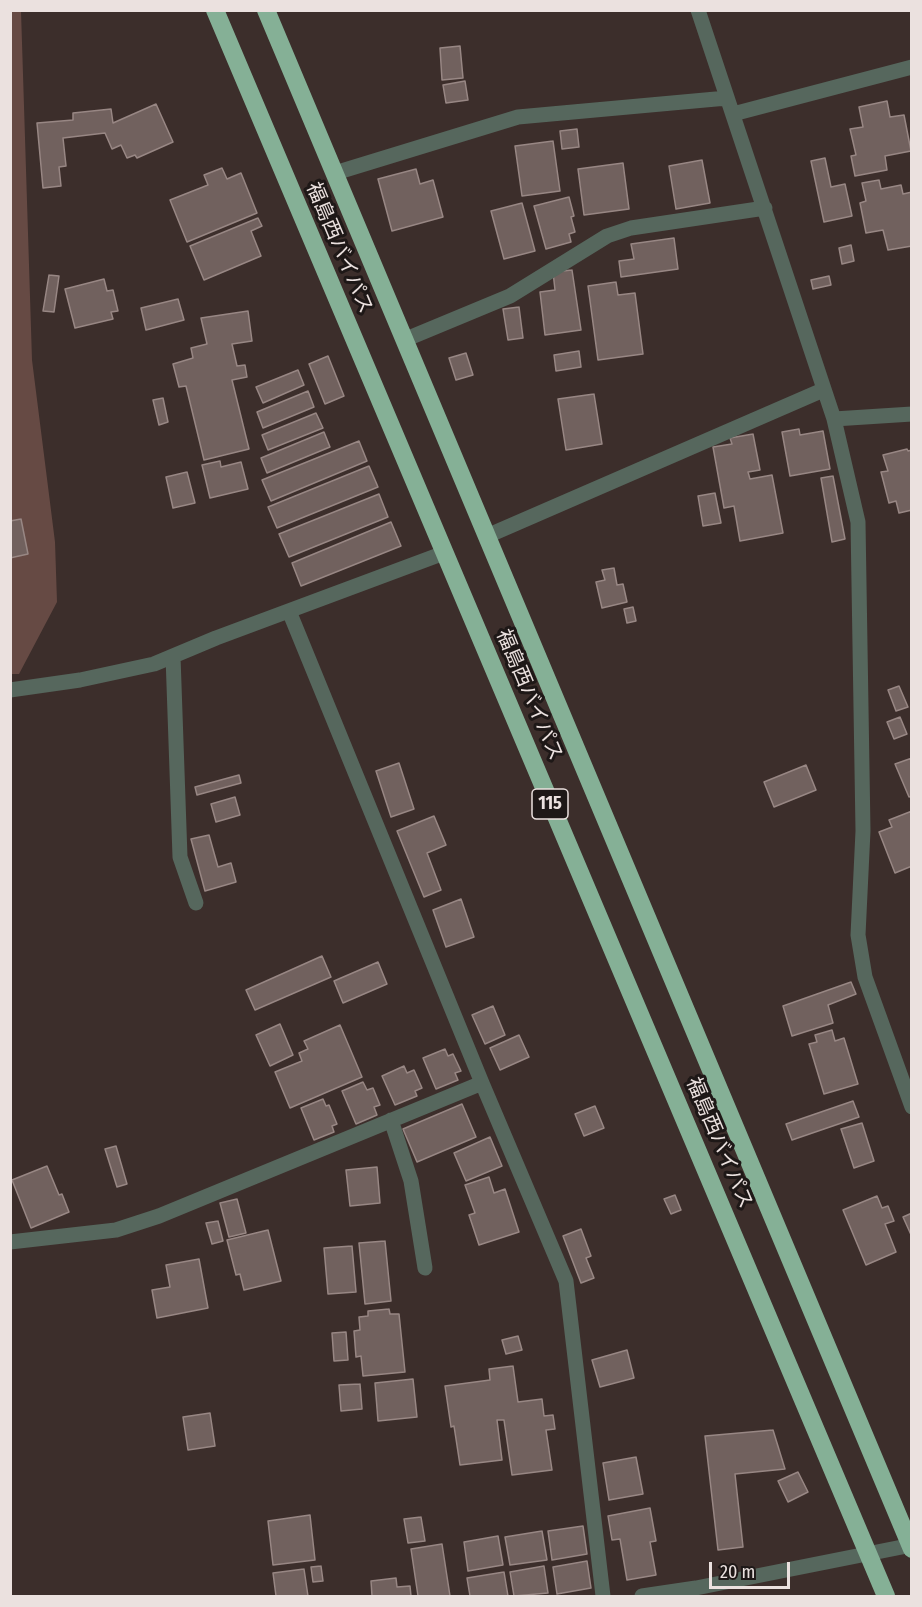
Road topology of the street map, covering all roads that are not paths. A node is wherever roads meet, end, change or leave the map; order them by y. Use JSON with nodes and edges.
{"nodes":[{"id":1,"x":215,"y":10,"type":"edge"},
{"id":2,"x":266,"y":10,"type":"edge"},
{"id":3,"x":698,"y":10,"type":"edge"},
{"id":4,"x":912,"y":67,"type":"edge"},
{"id":5,"x":728,"y":98,"type":"junction"},
{"id":6,"x":733,"y":114,"type":"junction"},
{"id":7,"x":335,"y":173,"type":"junction"},
{"id":8,"x":765,"y":208,"type":"junction"},
{"id":9,"x":404,"y":340,"type":"junction"},
{"id":10,"x":823,"y":390,"type":"junction"},
{"id":11,"x":912,"y":414,"type":"edge"},
{"id":12,"x":834,"y":419,"type":"junction"},
{"id":13,"x":488,"y":536,"type":"junction"},
{"id":14,"x":444,"y":553,"type":"junction"},
{"id":15,"x":289,"y":611,"type":"junction"},
{"id":16,"x":173,"y":656,"type":"junction"},
{"id":17,"x":10,"y":690,"type":"edge"},
{"id":18,"x":196,"y":903,"type":"dead end"},
{"id":19,"x":482,"y":1083,"type":"junction"},
{"id":20,"x":912,"y":1107,"type":"edge"},
{"id":21,"x":391,"y":1120,"type":"junction"},
{"id":22,"x":10,"y":1242,"type":"edge"},
{"id":23,"x":425,"y":1268,"type":"dead end"},
{"id":24,"x":911,"y":1546,"type":"edge"},
{"id":25,"x":868,"y":1553,"type":"junction"},
{"id":26,"x":603,"y":1596,"type":"edge"},
{"id":27,"x":642,"y":1596,"type":"edge"},
{"id":28,"x":886,"y":1596,"type":"edge"}],
"edges":[{"from":1,"to":14,"type":"highway","name":"福島西バイパス","number":"115"},
{"from":2,"to":7,"type":"highway","name":"福島西バイパス","number":"115"},
{"from":3,"to":5,"type":"street"},
{"from":4,"to":6,"type":"street"},
{"from":5,"to":6,"type":"street"},
{"from":5,"to":7,"type":"street"},
{"from":6,"to":8,"type":"street"},
{"from":7,"to":9,"type":"highway","name":"福島西バイパス","number":"115"},
{"from":8,"to":9,"type":"street"},
{"from":8,"to":10,"type":"street"},
{"from":9,"to":13,"type":"highway","name":"福島西バイパス","number":"115"},
{"from":10,"to":12,"type":"street"},
{"from":10,"to":13,"type":"street"},
{"from":11,"to":12,"type":"street"},
{"from":12,"to":20,"type":"street"},
{"from":13,"to":24,"type":"highway","name":"福島西バイパス","number":"115"},
{"from":14,"to":15,"type":"street"},
{"from":14,"to":25,"type":"highway","name":"福島西バイパス","number":"115"},
{"from":15,"to":16,"type":"street"},
{"from":15,"to":19,"type":"street"},
{"from":16,"to":17,"type":"street"},
{"from":16,"to":18,"type":"street"},
{"from":19,"to":21,"type":"street"},
{"from":19,"to":26,"type":"street"},
{"from":21,"to":22,"type":"street"},
{"from":21,"to":23,"type":"street"},
{"from":24,"to":25,"type":"street"},
{"from":25,"to":27,"type":"street"},
{"from":25,"to":28,"type":"highway","name":"福島西バイパス","number":"115"}]}
